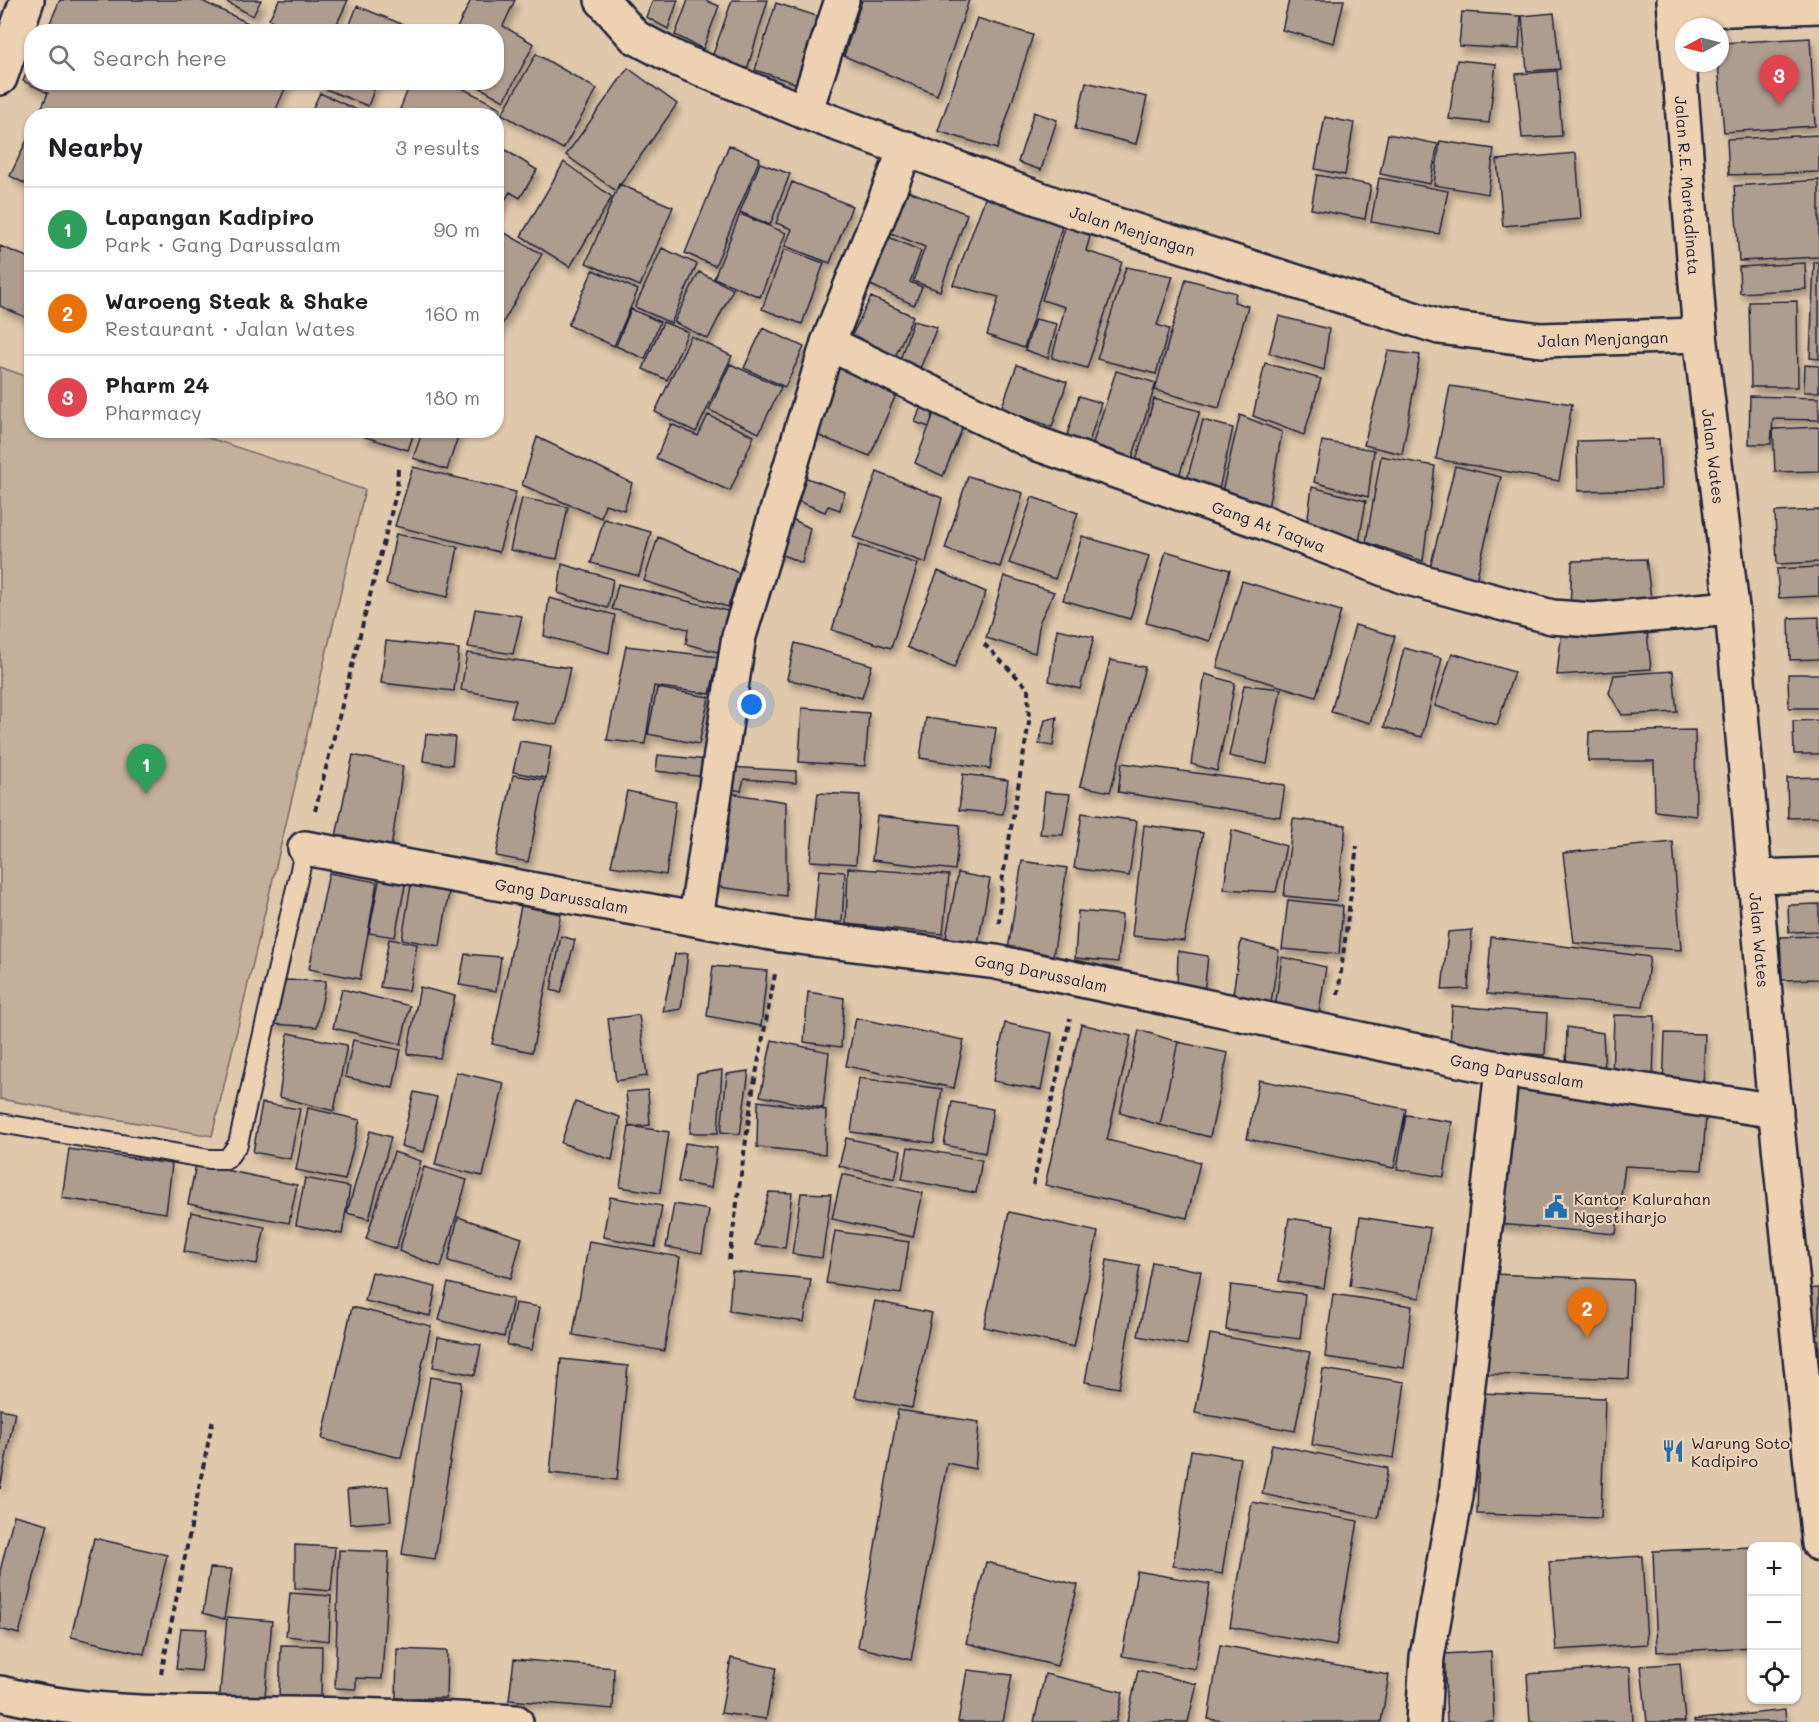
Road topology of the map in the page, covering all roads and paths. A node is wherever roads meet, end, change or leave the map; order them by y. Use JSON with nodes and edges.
{"nodes":[{"id":1,"x":27,"y":0,"type":"edge"},
{"id":2,"x":602,"y":0,"type":"edge"},
{"id":3,"x":842,"y":0,"type":"edge"},
{"id":4,"x":1675,"y":6,"type":"edge"},
{"id":5,"x":1819,"y":6,"type":"edge"},
{"id":6,"x":0,"y":78,"type":"edge"},
{"id":7,"x":805,"y":112,"type":"junction"},
{"id":8,"x":906,"y":148,"type":"junction"},
{"id":9,"x":1700,"y":335,"type":"junction"},
{"id":10,"x":828,"y":343,"type":"junction"},
{"id":11,"x":398,"y":468,"type":"dead end"},
{"id":12,"x":1732,"y":608,"type":"junction"},
{"id":13,"x":984,"y":644,"type":"dead end"},
{"id":14,"x":1357,"y":846,"type":"dead end"},
{"id":15,"x":305,"y":848,"type":"junction"},
{"id":16,"x":1819,"y":876,"type":"edge"},
{"id":17,"x":1757,"y":877,"type":"junction"},
{"id":18,"x":696,"y":918,"type":"junction"},
{"id":19,"x":782,"y":934,"type":"junction"},
{"id":20,"x":996,"y":962,"type":"junction"},
{"id":21,"x":1078,"y":981,"type":"junction"},
{"id":22,"x":1334,"y":1035,"type":"junction"},
{"id":23,"x":1503,"y":1069,"type":"junction"},
{"id":24,"x":1776,"y":1111,"type":"junction"},
{"id":25,"x":0,"y":1123,"type":"edge"},
{"id":26,"x":1033,"y":1185,"type":"dead end"},
{"id":27,"x":729,"y":1260,"type":"dead end"},
{"id":28,"x":213,"y":1419,"type":"dead end"},
{"id":29,"x":1819,"y":1544,"type":"edge"},
{"id":30,"x":0,"y":1693,"type":"edge"},
{"id":31,"x":153,"y":1713,"type":"junction"},
{"id":32,"x":516,"y":1722,"type":"edge"},
{"id":33,"x":1423,"y":1722,"type":"edge"}],
"edges":[{"from":1,"to":6,"type":"street"},
{"from":2,"to":7,"type":"street","name":"Jalan Menjangan"},
{"from":3,"to":7,"type":"street"},
{"from":4,"to":5,"type":"street"},
{"from":4,"to":9,"type":"street","name":"Jalan R.E. Martadinata"},
{"from":7,"to":8,"type":"street","name":"Jalan Menjangan"},
{"from":8,"to":9,"type":"street","name":"Jalan Menjangan"},
{"from":8,"to":10,"type":"street"},
{"from":9,"to":12,"type":"street","name":"Jalan Wates"},
{"from":10,"to":12,"type":"street","name":"Gang At Taqwa"},
{"from":10,"to":18,"type":"street"},
{"from":11,"to":15,"type":"path"},
{"from":12,"to":17,"type":"street","name":"Jalan Wates"},
{"from":13,"to":20,"type":"path"},
{"from":14,"to":22,"type":"path"},
{"from":15,"to":18,"type":"street","name":"Gang Darussalam"},
{"from":15,"to":25,"type":"lane"},
{"from":16,"to":17,"type":"street"},
{"from":17,"to":24,"type":"street","name":"Jalan Wates"},
{"from":18,"to":19,"type":"street","name":"Gang Darussalam"},
{"from":19,"to":20,"type":"street","name":"Gang Darussalam"},
{"from":19,"to":27,"type":"path"},
{"from":20,"to":21,"type":"street","name":"Gang Darussalam"},
{"from":21,"to":22,"type":"street","name":"Gang Darussalam"},
{"from":21,"to":26,"type":"path"},
{"from":22,"to":23,"type":"street","name":"Gang Darussalam"},
{"from":23,"to":24,"type":"street","name":"Gang Darussalam"},
{"from":23,"to":33,"type":"street"},
{"from":24,"to":29,"type":"street","name":"Jalan Wates"},
{"from":28,"to":31,"type":"path"},
{"from":30,"to":31,"type":"street"},
{"from":31,"to":32,"type":"street"}]}
